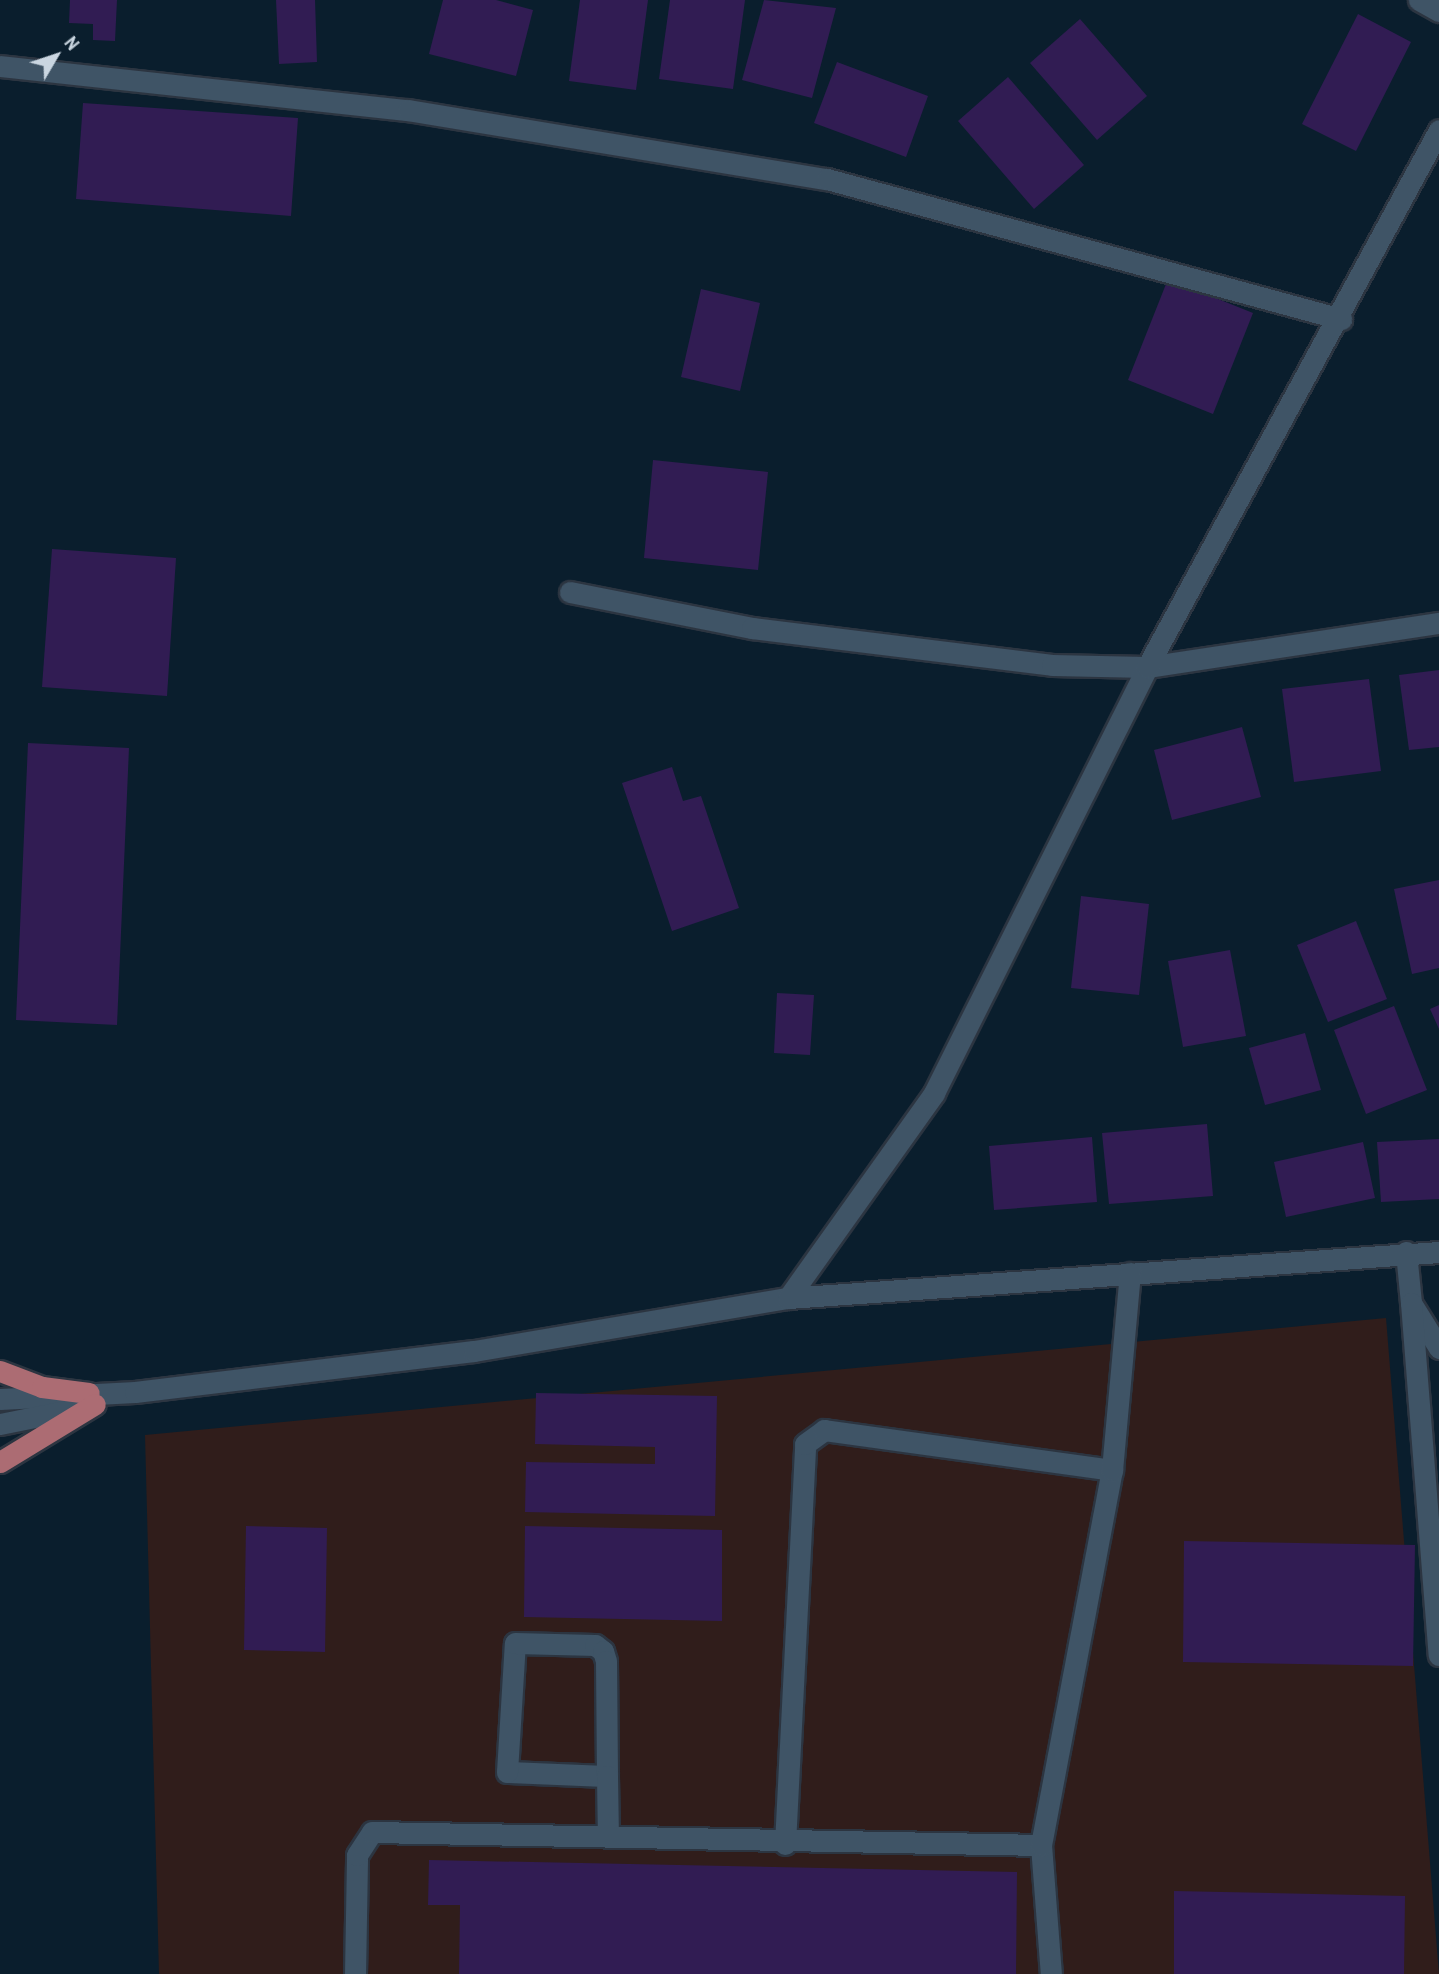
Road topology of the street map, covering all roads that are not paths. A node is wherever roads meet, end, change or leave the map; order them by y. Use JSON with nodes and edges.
{"nodes":[{"id":1,"x":1419,"y":0,"type":"edge"},
{"id":2,"x":1439,"y":11,"type":"edge"},
{"id":3,"x":0,"y":66,"type":"edge"},
{"id":4,"x":1439,"y":130,"type":"edge"},
{"id":5,"x":1341,"y":319,"type":"junction"},
{"id":6,"x":570,"y":592,"type":"dead end"},
{"id":7,"x":1439,"y":623,"type":"edge"},
{"id":8,"x":1147,"y":667,"type":"junction"},
{"id":9,"x":1406,"y":1252,"type":"junction"},
{"id":10,"x":1439,"y":1252,"type":"edge"},
{"id":11,"x":1130,"y":1273,"type":"junction"},
{"id":12,"x":788,"y":1298,"type":"junction"},
{"id":13,"x":1411,"y":1303,"type":"junction"},
{"id":14,"x":1439,"y":1348,"type":"edge"},
{"id":15,"x":0,"y":1371,"type":"edge"},
{"id":16,"x":0,"y":1399,"type":"edge"},
{"id":17,"x":92,"y":1399,"type":"junction"},
{"id":18,"x":0,"y":1424,"type":"edge"},
{"id":19,"x":0,"y":1462,"type":"edge"},
{"id":20,"x":1112,"y":1470,"type":"junction"},
{"id":21,"x":1439,"y":1655,"type":"edge"},
{"id":22,"x":607,"y":1776,"type":"junction"},
{"id":23,"x":608,"y":1837,"type":"junction"},
{"id":24,"x":785,"y":1844,"type":"junction"},
{"id":25,"x":1041,"y":1845,"type":"junction"},
{"id":26,"x":355,"y":1974,"type":"edge"},
{"id":27,"x":1051,"y":1974,"type":"edge"}],
"edges":[{"from":1,"to":2,"type":"street"},
{"from":3,"to":5,"type":"street"},
{"from":4,"to":5,"type":"street"},
{"from":5,"to":8,"type":"street"},
{"from":6,"to":8,"type":"street"},
{"from":7,"to":8,"type":"street"},
{"from":8,"to":12,"type":"street"},
{"from":9,"to":10,"type":"street"},
{"from":9,"to":11,"type":"street"},
{"from":9,"to":13,"type":"street"},
{"from":11,"to":12,"type":"street"},
{"from":11,"to":20,"type":"street"},
{"from":12,"to":17,"type":"street"},
{"from":13,"to":14,"type":"street"},
{"from":13,"to":21,"type":"street"},
{"from":15,"to":17,"type":"main road"},
{"from":16,"to":17,"type":"street"},
{"from":17,"to":18,"type":"street"},
{"from":17,"to":19,"type":"main road"},
{"from":20,"to":24,"type":"street"},
{"from":20,"to":25,"type":"street"},
{"from":22,"to":22,"type":"street"},
{"from":22,"to":23,"type":"street"},
{"from":23,"to":24,"type":"street"},
{"from":23,"to":26,"type":"street"},
{"from":24,"to":25,"type":"street"},
{"from":25,"to":27,"type":"street"}]}
